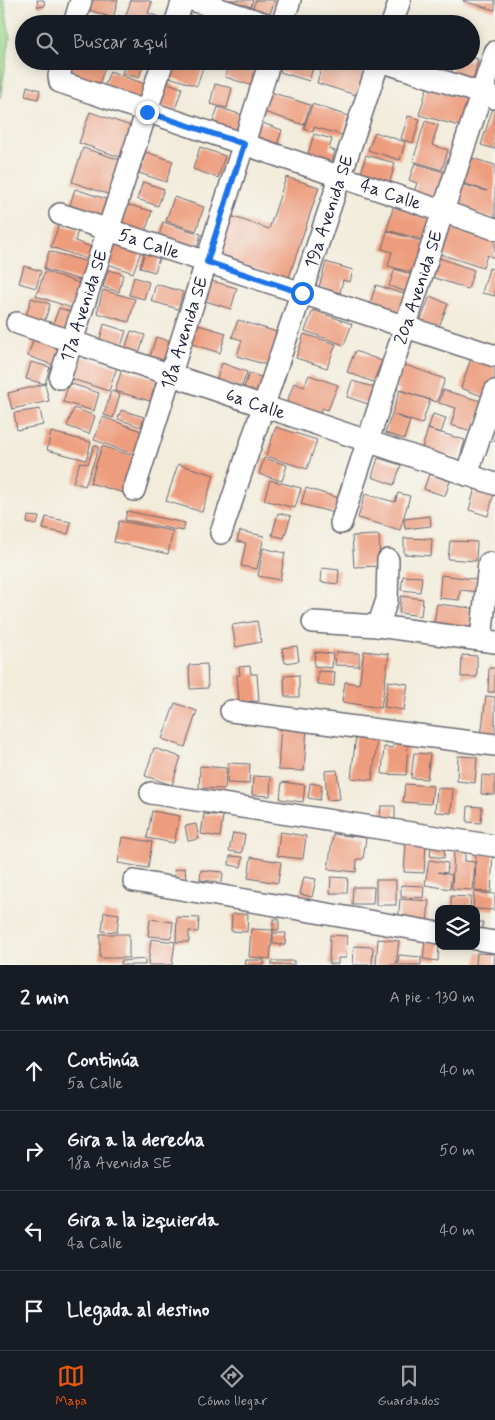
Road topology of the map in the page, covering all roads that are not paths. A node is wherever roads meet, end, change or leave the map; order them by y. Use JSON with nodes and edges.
{"nodes":[{"id":1,"x":81,"y":0,"type":"edge"},
{"id":2,"x":183,"y":0,"type":"edge"},
{"id":3,"x":192,"y":0,"type":"edge"},
{"id":4,"x":290,"y":0,"type":"edge"},
{"id":5,"x":400,"y":0,"type":"edge"},
{"id":6,"x":77,"y":15,"type":"edge"},
{"id":7,"x":178,"y":15,"type":"edge"},
{"id":8,"x":238,"y":15,"type":"edge"},
{"id":9,"x":285,"y":15,"type":"edge"},
{"id":10,"x":395,"y":15,"type":"edge"},
{"id":11,"x":495,"y":52,"type":"edge"},
{"id":12,"x":60,"y":70,"type":"edge"},
{"id":13,"x":160,"y":70,"type":"edge"},
{"id":14,"x":267,"y":70,"type":"edge"},
{"id":15,"x":377,"y":70,"type":"edge"},
{"id":16,"x":408,"y":70,"type":"edge"},
{"id":17,"x":488,"y":96,"type":"edge"},
{"id":18,"x":147,"y":112,"type":"junction"},
{"id":19,"x":244,"y":144,"type":"junction"},
{"id":20,"x":341,"y":177,"type":"junction"},
{"id":21,"x":443,"y":211,"type":"junction"},
{"id":22,"x":60,"y":214,"type":"dead end"},
{"id":23,"x":495,"y":229,"type":"edge"},
{"id":24,"x":108,"y":230,"type":"junction"},
{"id":25,"x":207,"y":262,"type":"junction"},
{"id":26,"x":302,"y":293,"type":"junction"},
{"id":27,"x":17,"y":323,"type":"dead end"},
{"id":28,"x":405,"y":327,"type":"junction"},
{"id":29,"x":72,"y":342,"type":"junction"},
{"id":30,"x":495,"y":356,"type":"edge"},
{"id":31,"x":171,"y":375,"type":"junction"},
{"id":32,"x":60,"y":378,"type":"dead end"},
{"id":33,"x":495,"y":391,"type":"edge"},
{"id":34,"x":264,"y":406,"type":"junction"},
{"id":35,"x":367,"y":441,"type":"junction"},
{"id":36,"x":468,"y":475,"type":"junction"},
{"id":37,"x":495,"y":484,"type":"edge"},
{"id":38,"x":134,"y":490,"type":"dead end"},
{"id":39,"x":341,"y":523,"type":"dead end"},
{"id":40,"x":221,"y":533,"type":"dead end"},
{"id":41,"x":388,"y":560,"type":"dead end"},
{"id":42,"x":489,"y":563,"type":"dead end"},
{"id":43,"x":313,"y":622,"type":"dead end"},
{"id":44,"x":378,"y":626,"type":"junction"},
{"id":45,"x":488,"y":641,"type":"edge"},
{"id":46,"x":231,"y":711,"type":"dead end"},
{"id":47,"x":495,"y":745,"type":"edge"},
{"id":48,"x":151,"y":793,"type":"dead end"},
{"id":49,"x":495,"y":846,"type":"edge"},
{"id":50,"x":134,"y":881,"type":"dead end"},
{"id":51,"x":435,"y":931,"type":"edge"},
{"id":52,"x":480,"y":940,"type":"edge"},
{"id":53,"x":495,"y":942,"type":"edge"}],
"edges":[{"from":1,"to":6,"type":"street"},
{"from":2,"to":7,"type":"street"},
{"from":3,"to":8,"type":"street"},
{"from":4,"to":9,"type":"street"},
{"from":5,"to":10,"type":"street"},
{"from":11,"to":17,"type":"street","name":"20a Avenida SE"},
{"from":12,"to":18,"type":"street","name":"4a Calle"},
{"from":13,"to":18,"type":"street","name":"17a Avenida SE"},
{"from":14,"to":19,"type":"street","name":"18a Avenida SE"},
{"from":15,"to":20,"type":"street","name":"19a Avenida SE"},
{"from":16,"to":17,"type":"street"},
{"from":17,"to":21,"type":"street","name":"20a Avenida SE"},
{"from":18,"to":19,"type":"street","name":"4a Calle"},
{"from":18,"to":24,"type":"street","name":"17a Avenida SE"},
{"from":19,"to":20,"type":"street","name":"4a Calle"},
{"from":19,"to":25,"type":"street","name":"18a Avenida SE"},
{"from":20,"to":21,"type":"street","name":"4a Calle"},
{"from":20,"to":26,"type":"street","name":"19a Avenida SE"},
{"from":21,"to":23,"type":"street","name":"4a Calle"},
{"from":21,"to":28,"type":"street","name":"20a Avenida SE"},
{"from":22,"to":24,"type":"street","name":"5a Calle"},
{"from":24,"to":25,"type":"street","name":"5a Calle"},
{"from":24,"to":29,"type":"street","name":"17a Avenida SE"},
{"from":25,"to":26,"type":"street","name":"5a Calle"},
{"from":25,"to":31,"type":"street","name":"18a Avenida SE"},
{"from":26,"to":28,"type":"street","name":"5a Calle"},
{"from":26,"to":34,"type":"street","name":"19a Avenida SE"},
{"from":27,"to":29,"type":"street","name":"6a Calle"},
{"from":28,"to":30,"type":"street","name":"5a Calle"},
{"from":28,"to":35,"type":"street","name":"20a Avenida SE"},
{"from":29,"to":31,"type":"street","name":"6a Calle"},
{"from":29,"to":32,"type":"street","name":"17a Avenida SE"},
{"from":31,"to":34,"type":"street","name":"6a Calle"},
{"from":31,"to":38,"type":"street","name":"18a Avenida SE"},
{"from":33,"to":36,"type":"street"},
{"from":34,"to":35,"type":"street","name":"6a Calle"},
{"from":34,"to":40,"type":"street","name":"19a Avenida SE"},
{"from":35,"to":36,"type":"street","name":"6a Calle"},
{"from":35,"to":39,"type":"street","name":"20a Avenida SE"},
{"from":36,"to":37,"type":"street","name":"6a Calle"},
{"from":41,"to":44,"type":"street"},
{"from":42,"to":45,"type":"street"},
{"from":43,"to":44,"type":"street"},
{"from":44,"to":45,"type":"street"},
{"from":46,"to":47,"type":"street"},
{"from":48,"to":49,"type":"street"},
{"from":50,"to":51,"type":"street"},
{"from":52,"to":53,"type":"street"}]}
